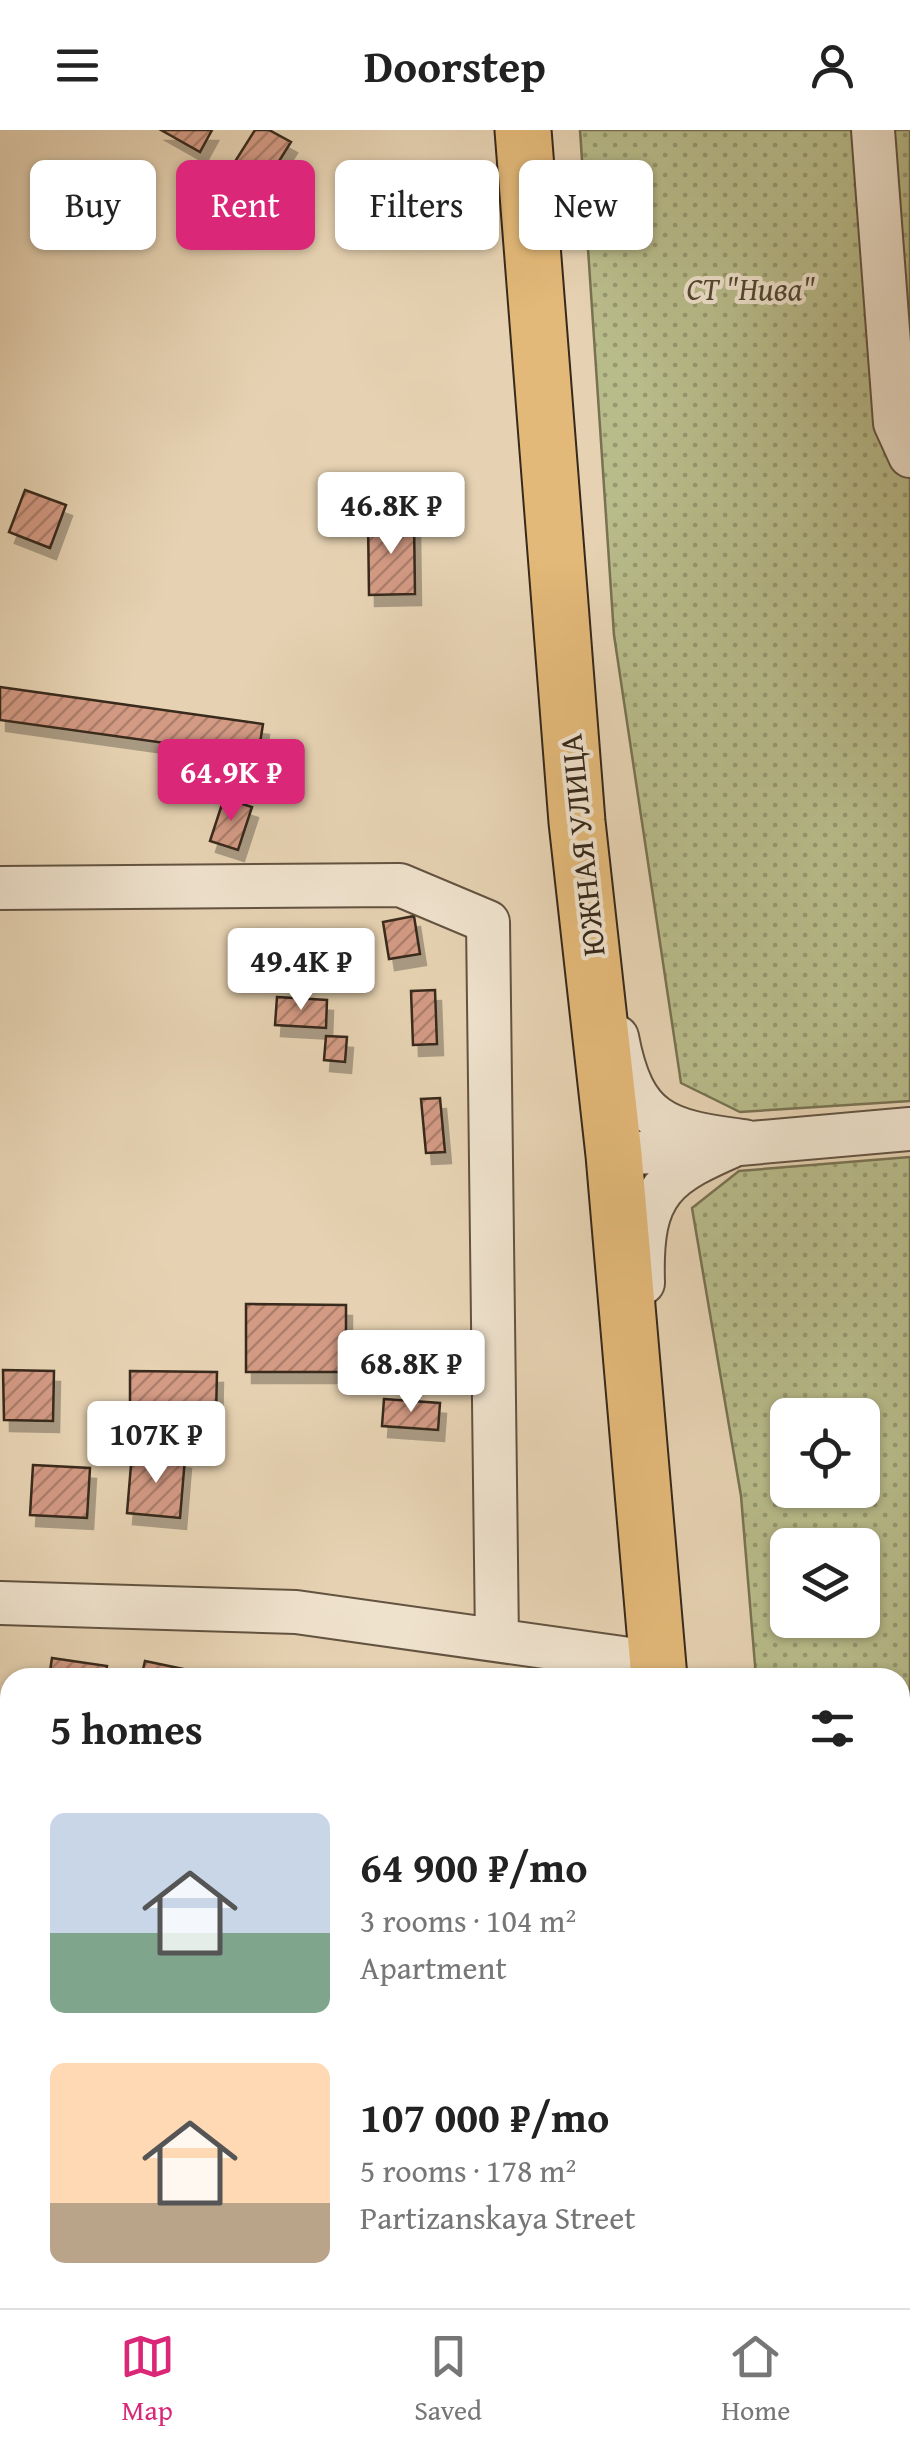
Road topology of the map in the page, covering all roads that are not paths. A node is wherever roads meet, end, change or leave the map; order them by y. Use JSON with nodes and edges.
{"nodes":[{"id":1,"x":522,"y":130,"type":"edge"},
{"id":2,"x":873,"y":130,"type":"edge"},
{"id":3,"x":910,"y":456,"type":"edge"},
{"id":4,"x":577,"y":822,"type":"junction"},
{"id":5,"x":0,"y":888,"type":"edge"},
{"id":6,"x":910,"y":1130,"type":"edge"},
{"id":7,"x":744,"y":1141,"type":"junction"},
{"id":8,"x":614,"y":1156,"type":"junction"},
{"id":9,"x":649,"y":1559,"type":"junction"},
{"id":10,"x":0,"y":1603,"type":"edge"},
{"id":11,"x":497,"y":1640,"type":"junction"},
{"id":12,"x":648,"y":1668,"type":"edge"},
{"id":13,"x":659,"y":1668,"type":"edge"}],
"edges":[{"from":1,"to":4,"type":"highway","name":"ЮЖНАЯ УЛИЦА"},
{"from":2,"to":3,"type":"street"},
{"from":4,"to":7,"type":"street"},
{"from":4,"to":8,"type":"highway","name":"ЮЖНАЯ УЛИЦА"},
{"from":5,"to":11,"type":"street"},
{"from":6,"to":7,"type":"street"},
{"from":7,"to":8,"type":"street"},
{"from":7,"to":9,"type":"street"},
{"from":8,"to":9,"type":"highway","name":"ЮЖНАЯ УЛИЦА"},
{"from":9,"to":13,"type":"highway","name":"ЮЖНАЯ УЛИЦА"},
{"from":10,"to":11,"type":"street"},
{"from":11,"to":12,"type":"street"}]}
